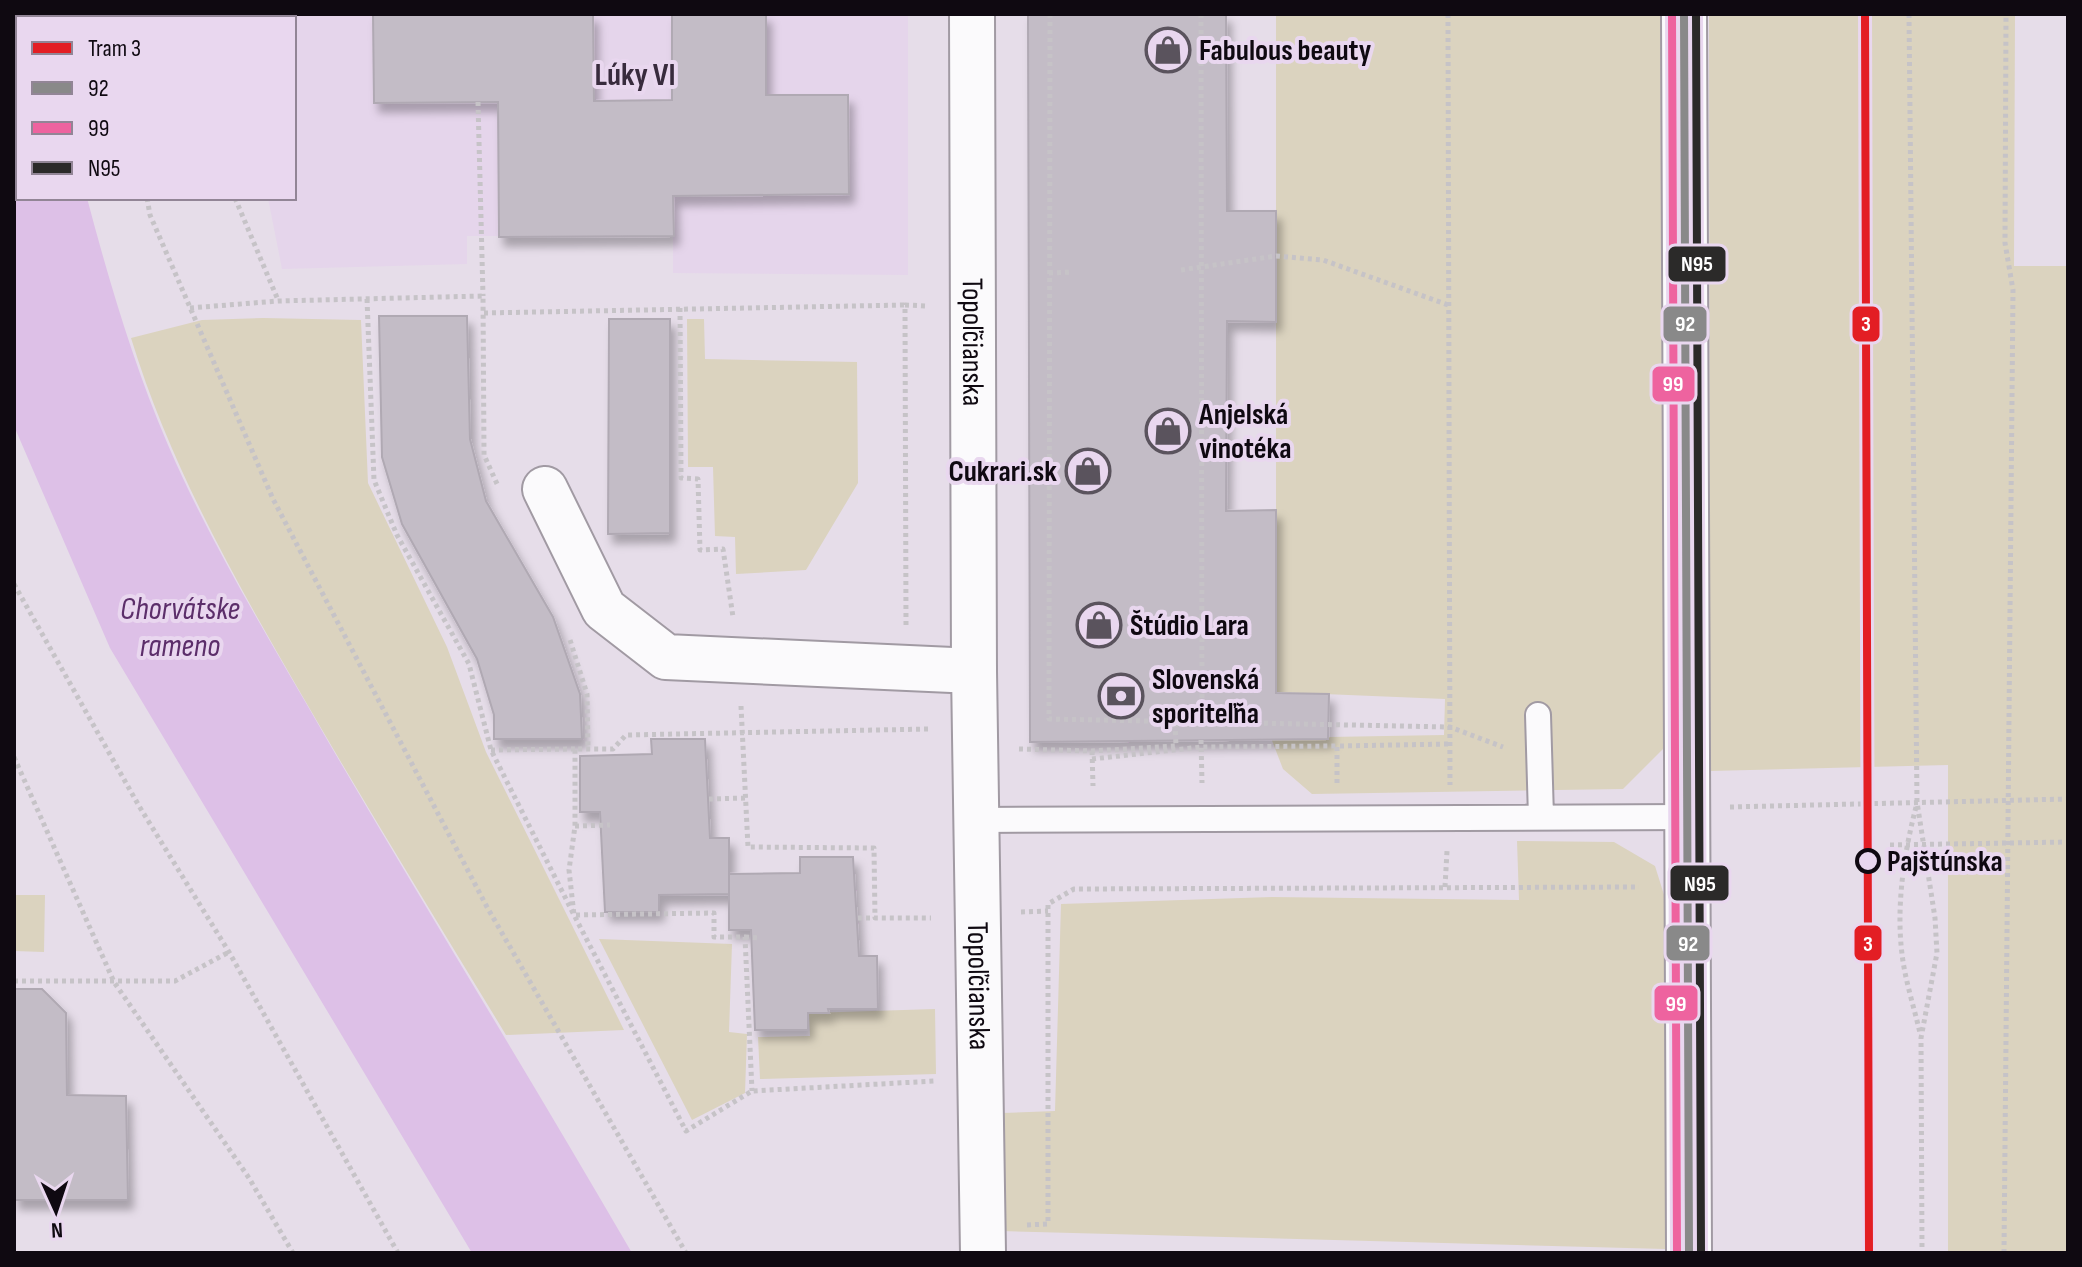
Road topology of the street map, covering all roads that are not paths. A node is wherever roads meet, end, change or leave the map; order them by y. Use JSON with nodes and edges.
{"nodes":[{"id":1,"x":972,"y":14,"type":"edge"},
{"id":2,"x":1684,"y":14,"type":"edge"},
{"id":3,"x":545,"y":489,"type":"dead end"},
{"id":4,"x":974,"y":671,"type":"junction"},
{"id":5,"x":1538,"y":715,"type":"dead end"},
{"id":6,"x":1541,"y":817,"type":"junction"},
{"id":7,"x":1687,"y":817,"type":"junction"},
{"id":8,"x":978,"y":820,"type":"junction"},
{"id":9,"x":983,"y":1253,"type":"edge"},
{"id":10,"x":1689,"y":1253,"type":"edge"}],
"edges":[{"from":1,"to":4,"type":"street","name":"Topoľčianska"},
{"from":2,"to":7,"type":"street"},
{"from":3,"to":4,"type":"street"},
{"from":4,"to":8,"type":"street","name":"Topoľčianska"},
{"from":5,"to":6,"type":"lane"},
{"from":6,"to":7,"type":"lane"},
{"from":6,"to":8,"type":"lane"},
{"from":7,"to":10,"type":"street"},
{"from":8,"to":9,"type":"street","name":"Topoľčianska"}]}
